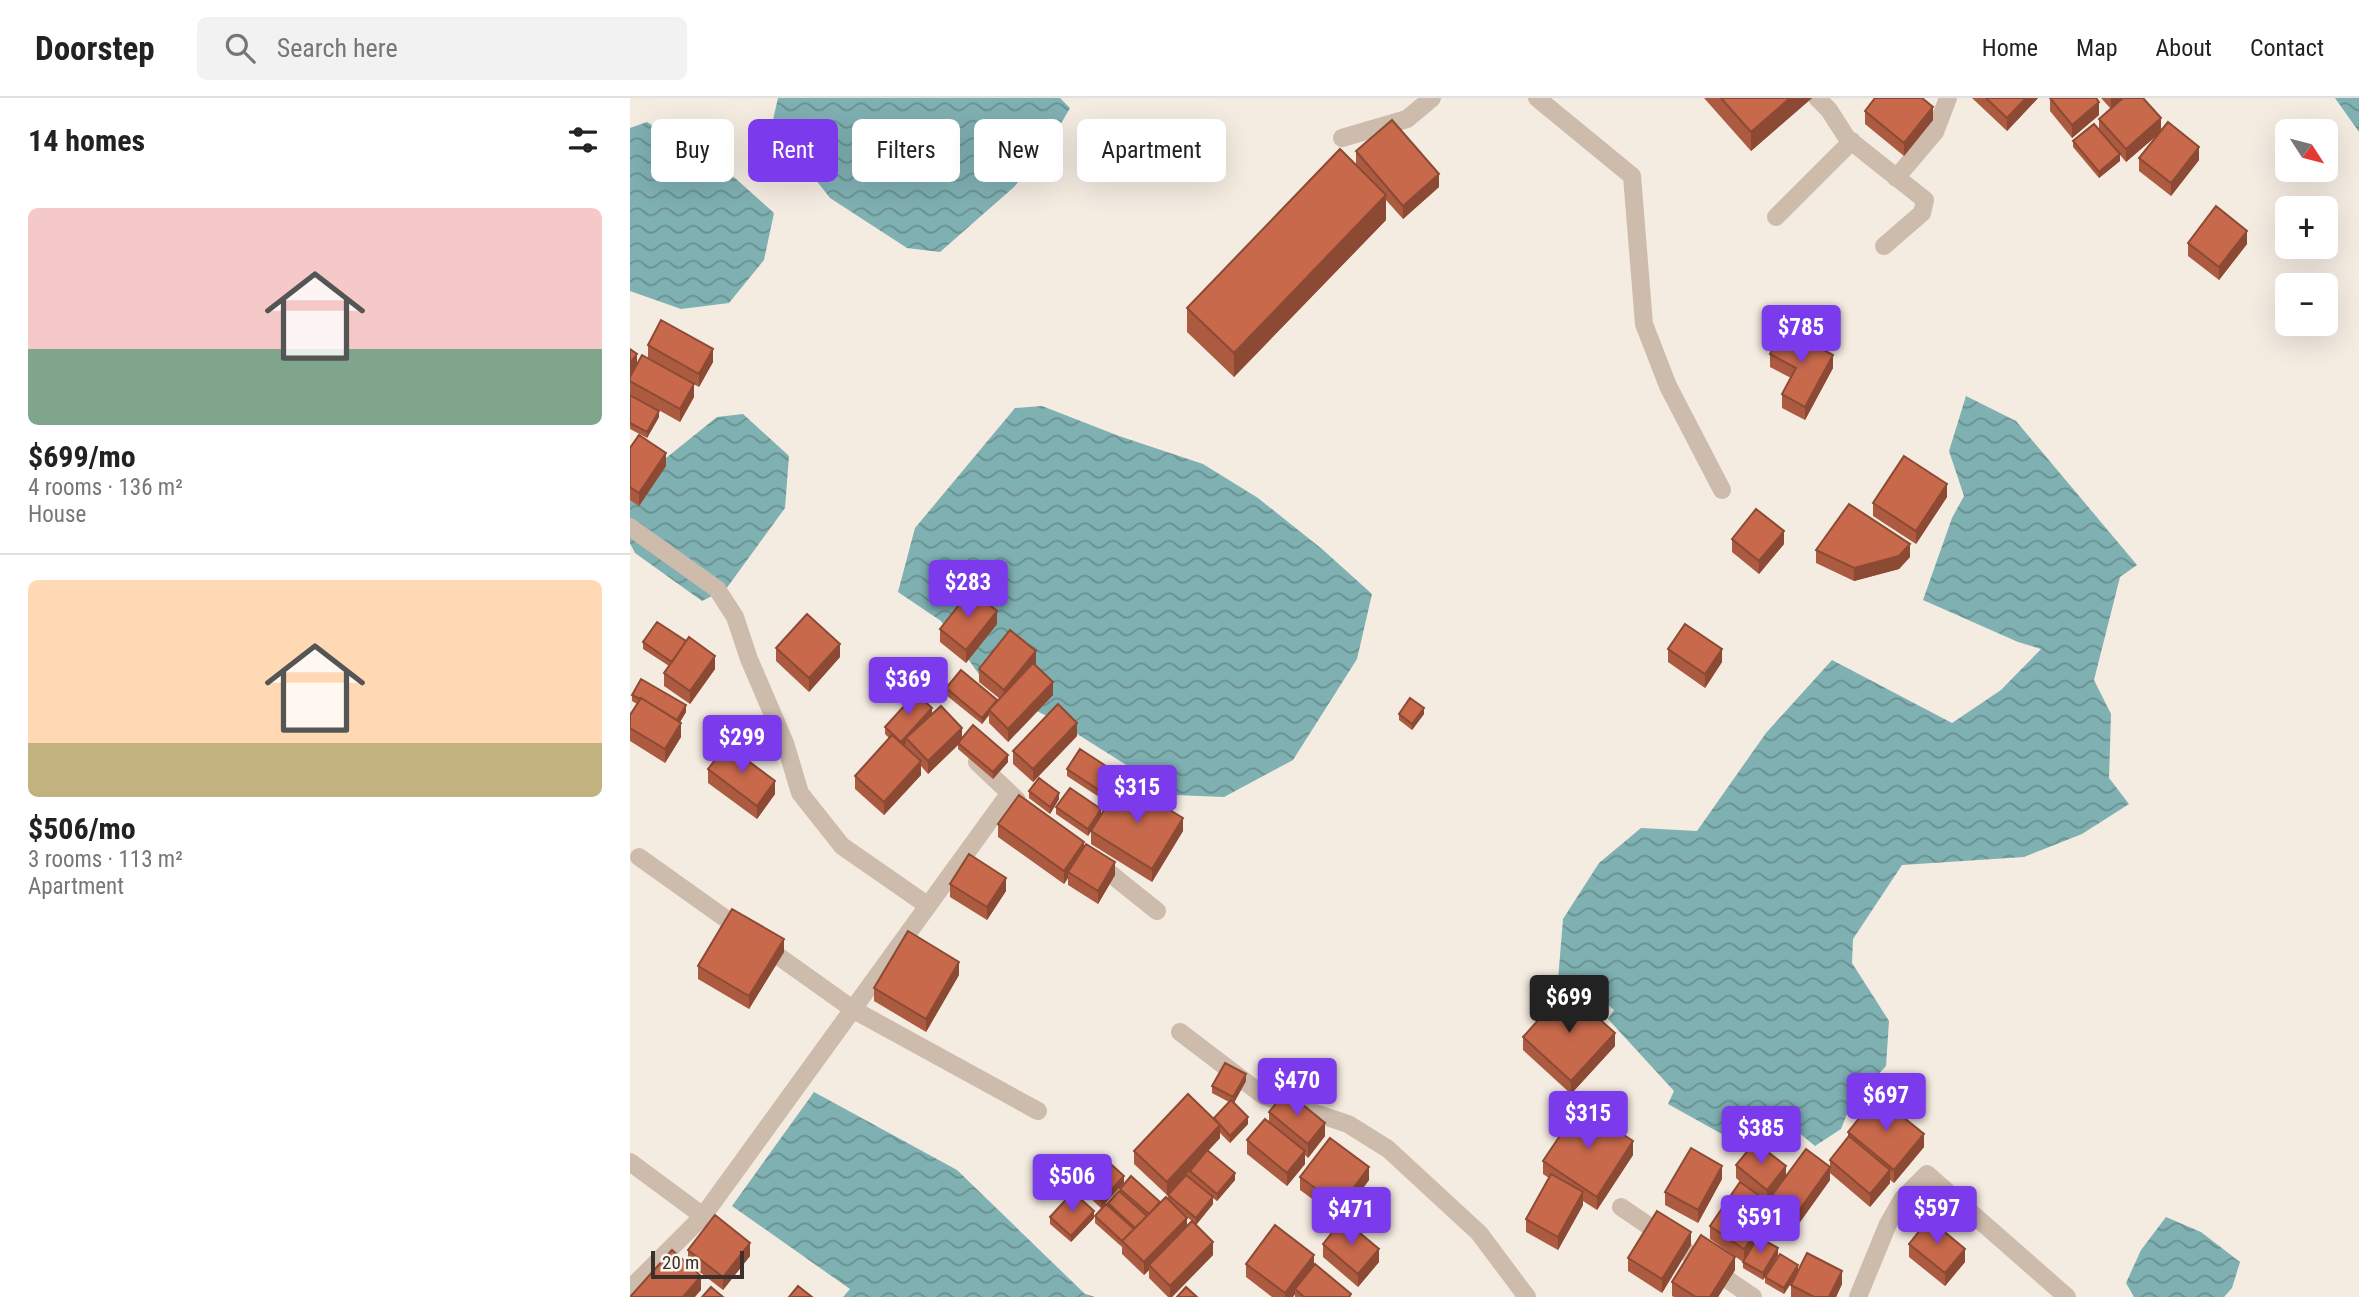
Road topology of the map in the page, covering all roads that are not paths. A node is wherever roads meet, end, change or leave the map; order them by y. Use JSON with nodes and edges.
{"nodes":[{"id":1,"x":1432,"y":98,"type":"edge"},
{"id":2,"x":1537,"y":98,"type":"edge"},
{"id":3,"x":1948,"y":98,"type":"edge"},
{"id":4,"x":1829,"y":102,"type":"edge"},
{"id":5,"x":1342,"y":138,"type":"dead end"},
{"id":6,"x":1852,"y":141,"type":"junction"},
{"id":7,"x":1896,"y":178,"type":"junction"},
{"id":8,"x":1776,"y":217,"type":"dead end"},
{"id":9,"x":1884,"y":246,"type":"dead end"},
{"id":10,"x":1722,"y":491,"type":"dead end"},
{"id":11,"x":630,"y":527,"type":"edge"},
{"id":12,"x":964,"y":748,"type":"edge"},
{"id":13,"x":1009,"y":794,"type":"junction"},
{"id":14,"x":1030,"y":811,"type":"edge"},
{"id":15,"x":1083,"y":853,"type":"edge"},
{"id":16,"x":639,"y":857,"type":"dead end"},
{"id":17,"x":928,"y":905,"type":"junction"},
{"id":18,"x":1157,"y":911,"type":"dead end"},
{"id":19,"x":854,"y":1010,"type":"junction"},
{"id":20,"x":1180,"y":1032,"type":"dead end"},
{"id":21,"x":1038,"y":1111,"type":"dead end"},
{"id":22,"x":630,"y":1163,"type":"edge"},
{"id":23,"x":1621,"y":1207,"type":"dead end"},
{"id":24,"x":703,"y":1216,"type":"junction"},
{"id":25,"x":630,"y":1289,"type":"edge"},
{"id":26,"x":1527,"y":1297,"type":"edge"},
{"id":27,"x":1753,"y":1297,"type":"edge"},
{"id":28,"x":1858,"y":1297,"type":"edge"},
{"id":29,"x":2067,"y":1297,"type":"edge"}],
"edges":[{"from":1,"to":5,"type":"street"},
{"from":2,"to":10,"type":"street"},
{"from":3,"to":7,"type":"street"},
{"from":4,"to":6,"type":"street"},
{"from":6,"to":7,"type":"street"},
{"from":6,"to":8,"type":"street"},
{"from":7,"to":9,"type":"street"},
{"from":11,"to":17,"type":"street"},
{"from":12,"to":13,"type":"street"},
{"from":13,"to":14,"type":"street"},
{"from":13,"to":17,"type":"street"},
{"from":15,"to":18,"type":"street"},
{"from":16,"to":19,"type":"street"},
{"from":17,"to":19,"type":"street"},
{"from":19,"to":21,"type":"street"},
{"from":19,"to":24,"type":"street"},
{"from":20,"to":26,"type":"street"},
{"from":22,"to":24,"type":"street"},
{"from":23,"to":27,"type":"street"},
{"from":24,"to":25,"type":"street"},
{"from":28,"to":29,"type":"street"}]}
